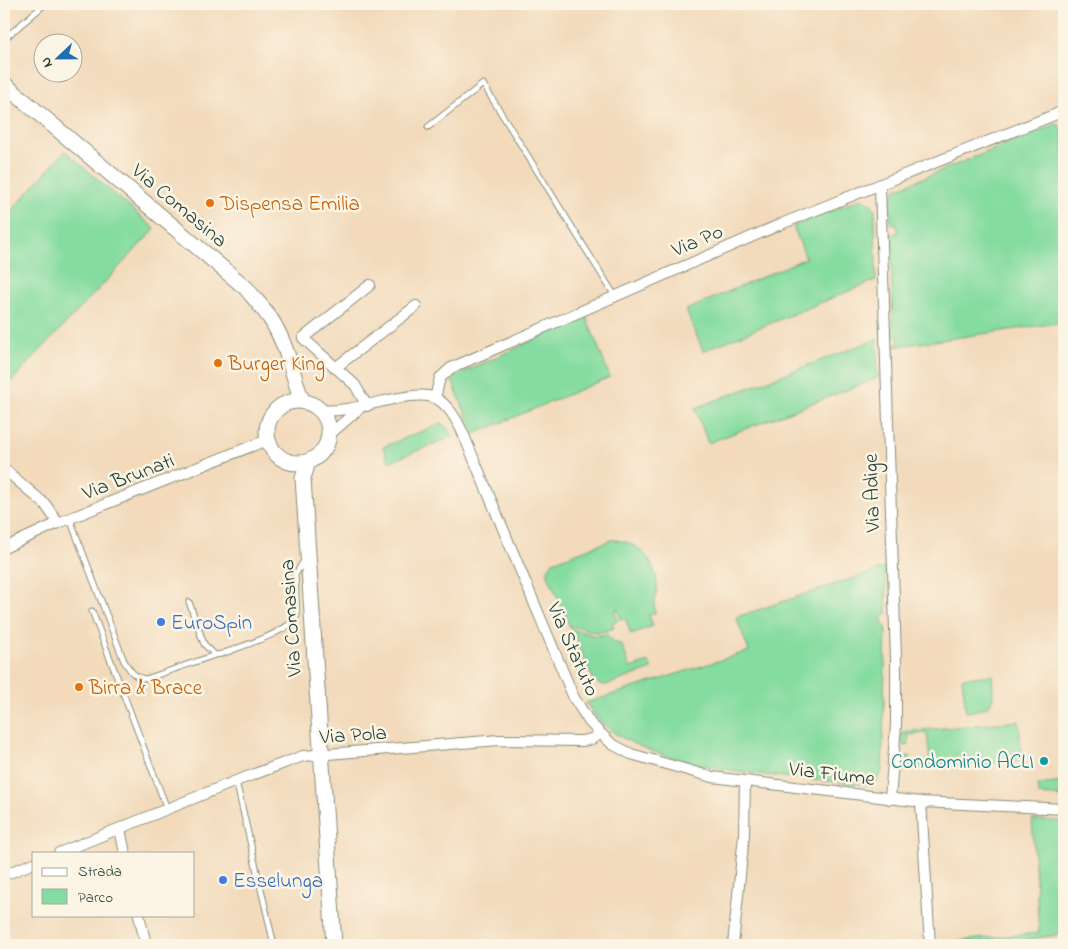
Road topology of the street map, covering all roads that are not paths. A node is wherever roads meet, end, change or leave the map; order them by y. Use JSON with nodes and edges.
{"nodes":[{"id":1,"x":45,"y":4,"type":"edge"},
{"id":2,"x":4,"y":38,"type":"edge"},
{"id":3,"x":4,"y":84,"type":"edge"},
{"id":4,"x":1064,"y":111,"type":"edge"},
{"id":5,"x":428,"y":127,"type":"dead end"},
{"id":6,"x":880,"y":186,"type":"junction"},
{"id":7,"x":4,"y":202,"type":"edge"},
{"id":8,"x":4,"y":209,"type":"edge"},
{"id":9,"x":370,"y":285,"type":"dead end"},
{"id":10,"x":615,"y":296,"type":"junction"},
{"id":11,"x":416,"y":306,"type":"dead end"},
{"id":12,"x":335,"y":368,"type":"junction"},
{"id":13,"x":436,"y":398,"type":"junction"},
{"id":14,"x":297,"y":401,"type":"junction"},
{"id":15,"x":363,"y":407,"type":"junction"},
{"id":16,"x":320,"y":410,"type":"junction"},
{"id":17,"x":329,"y":435,"type":"junction"},
{"id":18,"x":267,"y":440,"type":"junction"},
{"id":19,"x":289,"y":462,"type":"junction"},
{"id":20,"x":308,"y":462,"type":"junction"},
{"id":21,"x":4,"y":469,"type":"edge"},
{"id":22,"x":303,"y":478,"type":"junction"},
{"id":23,"x":70,"y":518,"type":"junction"},
{"id":24,"x":58,"y":523,"type":"junction"},
{"id":25,"x":4,"y":548,"type":"edge"},
{"id":26,"x":307,"y":555,"type":"junction"},
{"id":27,"x":189,"y":602,"type":"dead end"},
{"id":28,"x":92,"y":611,"type":"dead end"},
{"id":29,"x":215,"y":655,"type":"junction"},
{"id":30,"x":600,"y":734,"type":"junction"},
{"id":31,"x":321,"y":755,"type":"junction"},
{"id":32,"x":236,"y":781,"type":"junction"},
{"id":33,"x":745,"y":782,"type":"junction"},
{"id":34,"x":890,"y":798,"type":"junction"},
{"id":35,"x":922,"y":802,"type":"junction"},
{"id":36,"x":1064,"y":809,"type":"edge"},
{"id":37,"x":167,"y":810,"type":"junction"},
{"id":38,"x":120,"y":829,"type":"junction"},
{"id":39,"x":62,"y":852,"type":"edge"},
{"id":40,"x":125,"y":852,"type":"edge"},
{"id":41,"x":32,"y":864,"type":"edge"},
{"id":42,"x":4,"y":875,"type":"edge"},
{"id":43,"x":262,"y":892,"type":"junction"},
{"id":44,"x":255,"y":894,"type":"dead end"},
{"id":45,"x":265,"y":906,"type":"junction"},
{"id":46,"x":258,"y":908,"type":"dead end"},
{"id":47,"x":139,"y":916,"type":"edge"},
{"id":48,"x":146,"y":945,"type":"edge"},
{"id":49,"x":274,"y":945,"type":"edge"},
{"id":50,"x":334,"y":945,"type":"edge"},
{"id":51,"x":734,"y":945,"type":"edge"},
{"id":52,"x":930,"y":945,"type":"edge"}],
"edges":[{"from":1,"to":2,"type":"lane"},
{"from":3,"to":14,"type":"main road","name":"Via Comasina"},
{"from":4,"to":6,"type":"street","name":"Via Po"},
{"from":5,"to":10,"type":"lane"},
{"from":6,"to":10,"type":"street","name":"Via Po"},
{"from":6,"to":34,"type":"street","name":"Via Adige"},
{"from":7,"to":8,"type":"lane"},
{"from":9,"to":12,"type":"street"},
{"from":10,"to":13,"type":"street","name":"Via Po"},
{"from":11,"to":12,"type":"street"},
{"from":12,"to":15,"type":"street"},
{"from":13,"to":15,"type":"street"},
{"from":13,"to":30,"type":"street","name":"Via Statuto"},
{"from":14,"to":16,"type":"main road"},
{"from":14,"to":18,"type":"main road"},
{"from":15,"to":16,"type":"street"},
{"from":15,"to":17,"type":"street"},
{"from":16,"to":17,"type":"main road"},
{"from":17,"to":20,"type":"main road","name":"Via Comasina"},
{"from":18,"to":19,"type":"main road"},
{"from":18,"to":23,"type":"street","name":"Via Brunati"},
{"from":19,"to":20,"type":"main road"},
{"from":19,"to":22,"type":"main road"},
{"from":20,"to":22,"type":"main road","name":"Via Comasina"},
{"from":21,"to":24,"type":"street"},
{"from":22,"to":26,"type":"main road","name":"Via Comasina"},
{"from":23,"to":24,"type":"street","name":"Via Brunati"},
{"from":23,"to":29,"type":"lane"},
{"from":24,"to":25,"type":"street","name":"Via Brunati"},
{"from":26,"to":29,"type":"lane"},
{"from":26,"to":31,"type":"main road","name":"Via Comasina"},
{"from":27,"to":29,"type":"lane"},
{"from":28,"to":37,"type":"lane"},
{"from":30,"to":31,"type":"street","name":"Via Pola"},
{"from":30,"to":33,"type":"street","name":"Via Statuto"},
{"from":31,"to":32,"type":"street","name":"Via Pola"},
{"from":31,"to":50,"type":"main road","name":"Via Comasina"},
{"from":32,"to":37,"type":"street","name":"Via Pola"},
{"from":32,"to":43,"type":"lane"},
{"from":33,"to":34,"type":"street","name":"Via Fiume"},
{"from":33,"to":51,"type":"street"},
{"from":34,"to":35,"type":"street","name":"Via Fiume"},
{"from":35,"to":36,"type":"street","name":"Via Fiume"},
{"from":35,"to":52,"type":"street"},
{"from":37,"to":38,"type":"street","name":"Via Pola"},
{"from":38,"to":39,"type":"street","name":"Via Pola"},
{"from":38,"to":40,"type":"street"},
{"from":41,"to":42,"type":"street"},
{"from":43,"to":44,"type":"lane"},
{"from":43,"to":45,"type":"lane"},
{"from":45,"to":46,"type":"lane"},
{"from":45,"to":49,"type":"lane"},
{"from":47,"to":48,"type":"street"}]}
